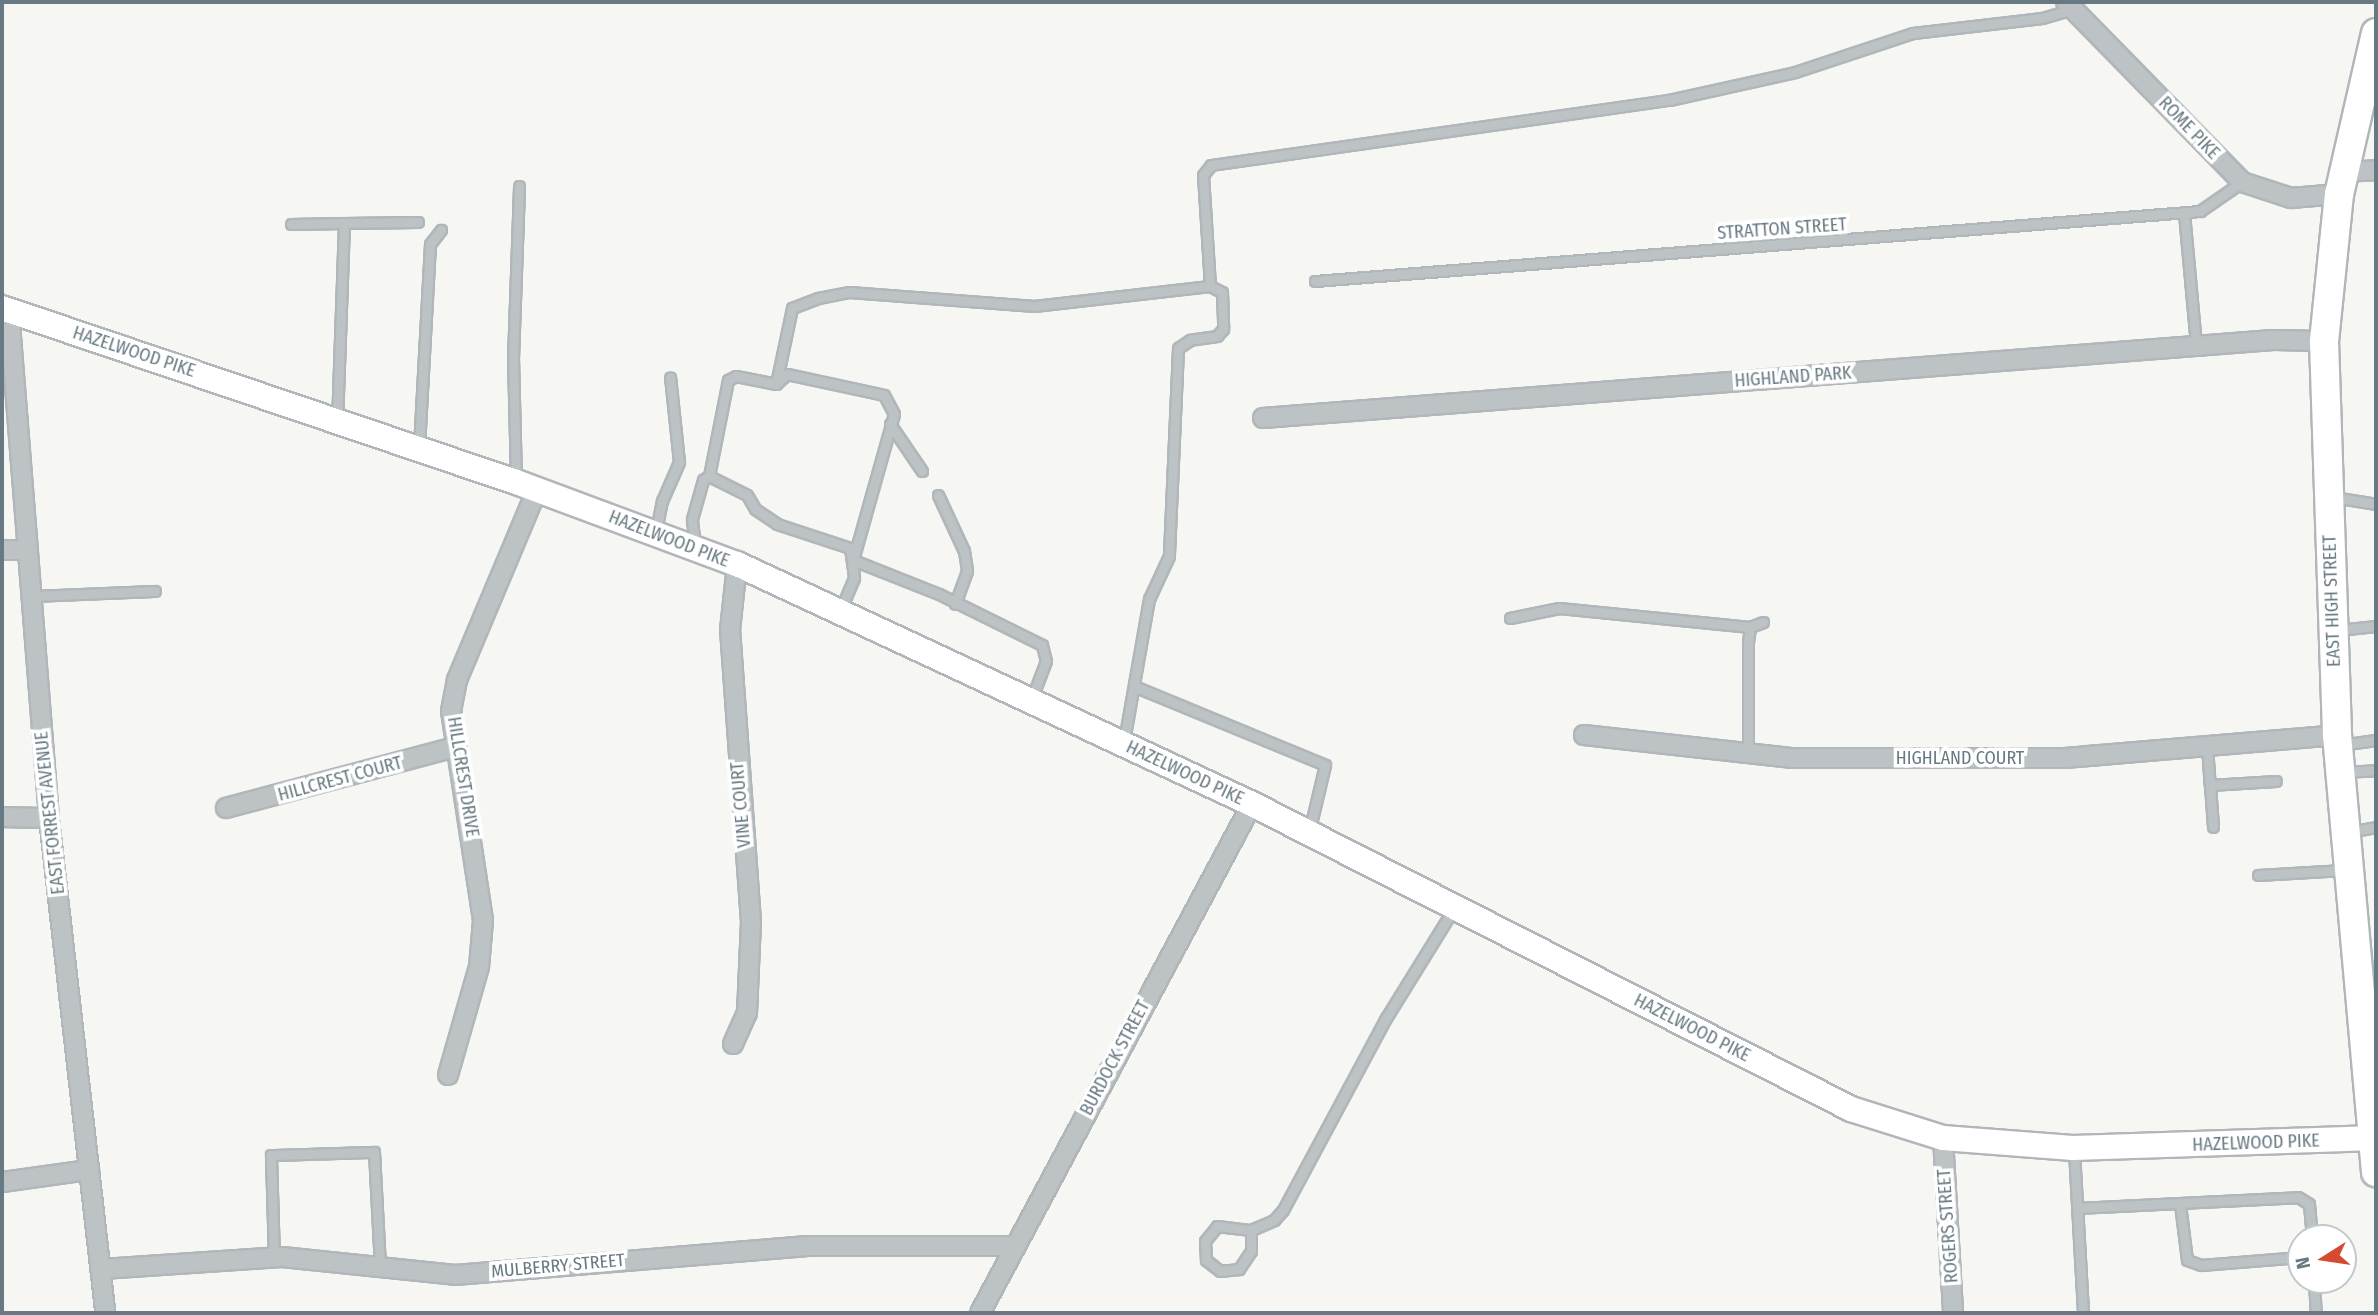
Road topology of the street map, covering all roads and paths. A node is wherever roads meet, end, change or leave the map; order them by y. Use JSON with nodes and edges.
{"nodes":[{"id":1,"x":2070,"y":6,"type":"edge"},
{"id":2,"x":2376,"y":33,"type":"edge"},
{"id":3,"x":2376,"y":170,"type":"edge"},
{"id":4,"x":2242,"y":183,"type":"junction"},
{"id":5,"x":2341,"y":183,"type":"junction"},
{"id":6,"x":519,"y":186,"type":"dead end"},
{"id":7,"x":2184,"y":213,"type":"junction"},
{"id":8,"x":418,"y":222,"type":"dead end"},
{"id":9,"x":344,"y":223,"type":"junction"},
{"id":10,"x":291,"y":224,"type":"dead end"},
{"id":11,"x":441,"y":230,"type":"dead end"},
{"id":12,"x":1315,"y":281,"type":"dead end"},
{"id":13,"x":1210,"y":286,"type":"junction"},
{"id":14,"x":5,"y":309,"type":"edge"},
{"id":15,"x":2324,"y":341,"type":"junction"},
{"id":16,"x":2196,"y":346,"type":"junction"},
{"id":17,"x":670,"y":377,"type":"dead end"},
{"id":18,"x":776,"y":384,"type":"junction"},
{"id":19,"x":1263,"y":418,"type":"dead end"},
{"id":20,"x":337,"y":420,"type":"junction"},
{"id":21,"x":890,"y":424,"type":"junction"},
{"id":22,"x":419,"y":449,"type":"junction"},
{"id":23,"x":922,"y":471,"type":"dead end"},
{"id":24,"x":709,"y":476,"type":"junction"},
{"id":25,"x":527,"y":486,"type":"junction"},
{"id":26,"x":938,"y":495,"type":"dead end"},
{"id":27,"x":2328,"y":496,"type":"junction"},
{"id":28,"x":2376,"y":503,"type":"edge"},
{"id":29,"x":656,"y":533,"type":"junction"},
{"id":30,"x":695,"y":547,"type":"junction"},
{"id":31,"x":2,"y":550,"type":"edge"},
{"id":32,"x":27,"y":550,"type":"junction"},
{"id":33,"x":853,"y":559,"type":"junction"},
{"id":34,"x":737,"y":564,"type":"junction"},
{"id":35,"x":155,"y":591,"type":"dead end"},
{"id":36,"x":31,"y":596,"type":"junction"},
{"id":37,"x":956,"y":604,"type":"junction"},
{"id":38,"x":839,"y":612,"type":"junction"},
{"id":39,"x":1510,"y":618,"type":"dead end"},
{"id":40,"x":1763,"y":621,"type":"dead end"},
{"id":41,"x":2376,"y":626,"type":"edge"},
{"id":42,"x":1750,"y":627,"type":"junction"},
{"id":43,"x":2333,"y":631,"type":"junction"},
{"id":44,"x":1136,"y":687,"type":"junction"},
{"id":45,"x":1031,"y":702,"type":"junction"},
{"id":46,"x":1584,"y":735,"type":"dead end"},
{"id":47,"x":2376,"y":740,"type":"edge"},
{"id":48,"x":1123,"y":744,"type":"junction"},
{"id":49,"x":2207,"y":746,"type":"junction"},
{"id":50,"x":454,"y":747,"type":"junction"},
{"id":51,"x":2338,"y":751,"type":"junction"},
{"id":52,"x":1748,"y":753,"type":"junction"},
{"id":53,"x":2376,"y":770,"type":"edge"},
{"id":54,"x":2276,"y":781,"type":"dead end"},
{"id":55,"x":2210,"y":785,"type":"junction"},
{"id":56,"x":1252,"y":804,"type":"junction"},
{"id":57,"x":226,"y":808,"type":"dead end"},
{"id":58,"x":2,"y":817,"type":"edge"},
{"id":59,"x":49,"y":818,"type":"junction"},
{"id":60,"x":2376,"y":827,"type":"edge"},
{"id":61,"x":2213,"y":828,"type":"dead end"},
{"id":62,"x":2346,"y":832,"type":"junction"},
{"id":63,"x":1308,"y":834,"type":"junction"},
{"id":64,"x":2349,"y":870,"type":"junction"},
{"id":65,"x":2258,"y":875,"type":"dead end"},
{"id":66,"x":1454,"y":908,"type":"junction"},
{"id":67,"x":733,"y":1044,"type":"dead end"},
{"id":68,"x":2371,"y":1047,"type":"edge"},
{"id":69,"x":448,"y":1075,"type":"dead end"},
{"id":70,"x":1943,"y":1138,"type":"junction"},
{"id":71,"x":2374,"y":1138,"type":"junction"},
{"id":72,"x":2073,"y":1148,"type":"junction"},
{"id":73,"x":89,"y":1170,"type":"junction"},
{"id":74,"x":2376,"y":1172,"type":"edge"},
{"id":75,"x":2,"y":1182,"type":"edge"},
{"id":76,"x":2180,"y":1204,"type":"junction"},
{"id":77,"x":2077,"y":1208,"type":"junction"},
{"id":78,"x":2311,"y":1224,"type":"edge"},
{"id":79,"x":1251,"y":1230,"type":"junction"},
{"id":80,"x":1014,"y":1246,"type":"junction"},
{"id":81,"x":274,"y":1258,"type":"junction"},
{"id":82,"x":2287,"y":1258,"type":"edge"},
{"id":83,"x":380,"y":1267,"type":"junction"},
{"id":84,"x":102,"y":1269,"type":"junction"},
{"id":85,"x":2315,"y":1294,"type":"edge"},
{"id":86,"x":104,"y":1313,"type":"edge"},
{"id":87,"x":980,"y":1313,"type":"edge"},
{"id":88,"x":1954,"y":1313,"type":"edge"},
{"id":89,"x":2083,"y":1313,"type":"edge"},
{"id":90,"x":2316,"y":1313,"type":"edge"}],
"edges":[{"from":1,"to":4,"type":"street","name":"ROME PIKE"},
{"from":1,"to":13,"type":"lane"},
{"from":2,"to":5,"type":"main road","name":"EAST HIGH STREET"},
{"from":3,"to":5,"type":"street","name":"ROME PIKE"},
{"from":4,"to":5,"type":"street","name":"ROME PIKE"},
{"from":4,"to":7,"type":"lane","name":"STRATTON STREET"},
{"from":5,"to":15,"type":"main road","name":"EAST HIGH STREET"},
{"from":6,"to":25,"type":"lane"},
{"from":7,"to":12,"type":"lane","name":"STRATTON STREET"},
{"from":7,"to":16,"type":"lane"},
{"from":8,"to":9,"type":"lane"},
{"from":9,"to":10,"type":"lane"},
{"from":9,"to":20,"type":"lane"},
{"from":11,"to":22,"type":"lane"},
{"from":13,"to":18,"type":"lane"},
{"from":13,"to":44,"type":"lane"},
{"from":14,"to":20,"type":"street","name":"HAZELWOOD PIKE"},
{"from":14,"to":32,"type":"street","name":"EAST FORREST AVENUE"},
{"from":15,"to":16,"type":"street","name":"HIGHLAND PARK"},
{"from":15,"to":27,"type":"main road","name":"EAST HIGH STREET"},
{"from":16,"to":19,"type":"street","name":"HIGHLAND PARK"},
{"from":17,"to":29,"type":"lane"},
{"from":18,"to":21,"type":"lane"},
{"from":18,"to":24,"type":"lane"},
{"from":20,"to":22,"type":"street","name":"HAZELWOOD PIKE"},
{"from":21,"to":23,"type":"lane"},
{"from":21,"to":33,"type":"lane"},
{"from":22,"to":25,"type":"street","name":"HAZELWOOD PIKE"},
{"from":24,"to":30,"type":"lane"},
{"from":24,"to":33,"type":"lane"},
{"from":25,"to":29,"type":"street","name":"HAZELWOOD PIKE"},
{"from":25,"to":50,"type":"street","name":"HILLCREST DRIVE"},
{"from":26,"to":37,"type":"lane"},
{"from":27,"to":28,"type":"lane"},
{"from":27,"to":43,"type":"main road","name":"EAST HIGH STREET"},
{"from":29,"to":30,"type":"street","name":"HAZELWOOD PIKE"},
{"from":30,"to":34,"type":"street","name":"HAZELWOOD PIKE"},
{"from":31,"to":32,"type":"street"},
{"from":32,"to":36,"type":"street","name":"EAST FORREST AVENUE"},
{"from":33,"to":37,"type":"lane"},
{"from":33,"to":38,"type":"lane"},
{"from":34,"to":38,"type":"street","name":"HAZELWOOD PIKE"},
{"from":34,"to":67,"type":"street","name":"VINE COURT"},
{"from":35,"to":36,"type":"lane"},
{"from":36,"to":59,"type":"street","name":"EAST FORREST AVENUE"},
{"from":37,"to":45,"type":"lane"},
{"from":38,"to":45,"type":"street","name":"HAZELWOOD PIKE"},
{"from":39,"to":42,"type":"lane"},
{"from":40,"to":42,"type":"lane"},
{"from":41,"to":43,"type":"lane"},
{"from":42,"to":52,"type":"lane"},
{"from":43,"to":51,"type":"main road","name":"EAST HIGH STREET"},
{"from":44,"to":48,"type":"lane"},
{"from":44,"to":63,"type":"lane"},
{"from":45,"to":48,"type":"street","name":"HAZELWOOD PIKE"},
{"from":46,"to":52,"type":"street","name":"HIGHLAND COURT"},
{"from":47,"to":51,"type":"lane"},
{"from":48,"to":56,"type":"street","name":"HAZELWOOD PIKE"},
{"from":49,"to":51,"type":"street","name":"HIGHLAND COURT"},
{"from":49,"to":52,"type":"street","name":"HIGHLAND COURT"},
{"from":49,"to":55,"type":"lane"},
{"from":50,"to":57,"type":"street","name":"HILLCREST COURT"},
{"from":50,"to":69,"type":"street","name":"HILLCREST DRIVE"},
{"from":51,"to":53,"type":"lane"},
{"from":51,"to":62,"type":"main road","name":"EAST HIGH STREET"},
{"from":54,"to":55,"type":"lane"},
{"from":55,"to":61,"type":"lane"},
{"from":56,"to":63,"type":"street","name":"HAZELWOOD PIKE"},
{"from":56,"to":80,"type":"street","name":"BURDOCK STREET"},
{"from":58,"to":59,"type":"street"},
{"from":59,"to":73,"type":"street","name":"EAST FORREST AVENUE"},
{"from":60,"to":62,"type":"lane"},
{"from":62,"to":64,"type":"main road","name":"EAST HIGH STREET"},
{"from":63,"to":66,"type":"street","name":"HAZELWOOD PIKE"},
{"from":64,"to":65,"type":"lane"},
{"from":64,"to":68,"type":"main road","name":"EAST HIGH STREET"},
{"from":66,"to":70,"type":"street","name":"HAZELWOOD PIKE"},
{"from":66,"to":79,"type":"lane"},
{"from":68,"to":71,"type":"main road","name":"EAST HIGH STREET"},
{"from":70,"to":72,"type":"street","name":"HAZELWOOD PIKE"},
{"from":70,"to":88,"type":"street","name":"ROGERS STREET"},
{"from":71,"to":72,"type":"street","name":"HAZELWOOD PIKE"},
{"from":71,"to":74,"type":"main road","name":"EAST HIGH STREET"},
{"from":72,"to":77,"type":"lane"},
{"from":73,"to":75,"type":"street"},
{"from":73,"to":84,"type":"street","name":"EAST FORREST AVENUE"},
{"from":76,"to":77,"type":"lane"},
{"from":76,"to":78,"type":"lane"},
{"from":76,"to":82,"type":"lane"},
{"from":77,"to":89,"type":"lane"},
{"from":79,"to":79,"type":"lane"},
{"from":80,"to":83,"type":"street","name":"MULBERRY STREET"},
{"from":80,"to":87,"type":"street","name":"BURDOCK STREET"},
{"from":81,"to":83,"type":"street","name":"MULBERRY STREET"},
{"from":81,"to":83,"type":"lane"},
{"from":81,"to":84,"type":"street","name":"MULBERRY STREET"},
{"from":84,"to":86,"type":"street","name":"EAST FORREST AVENUE"},
{"from":85,"to":90,"type":"lane"}]}
